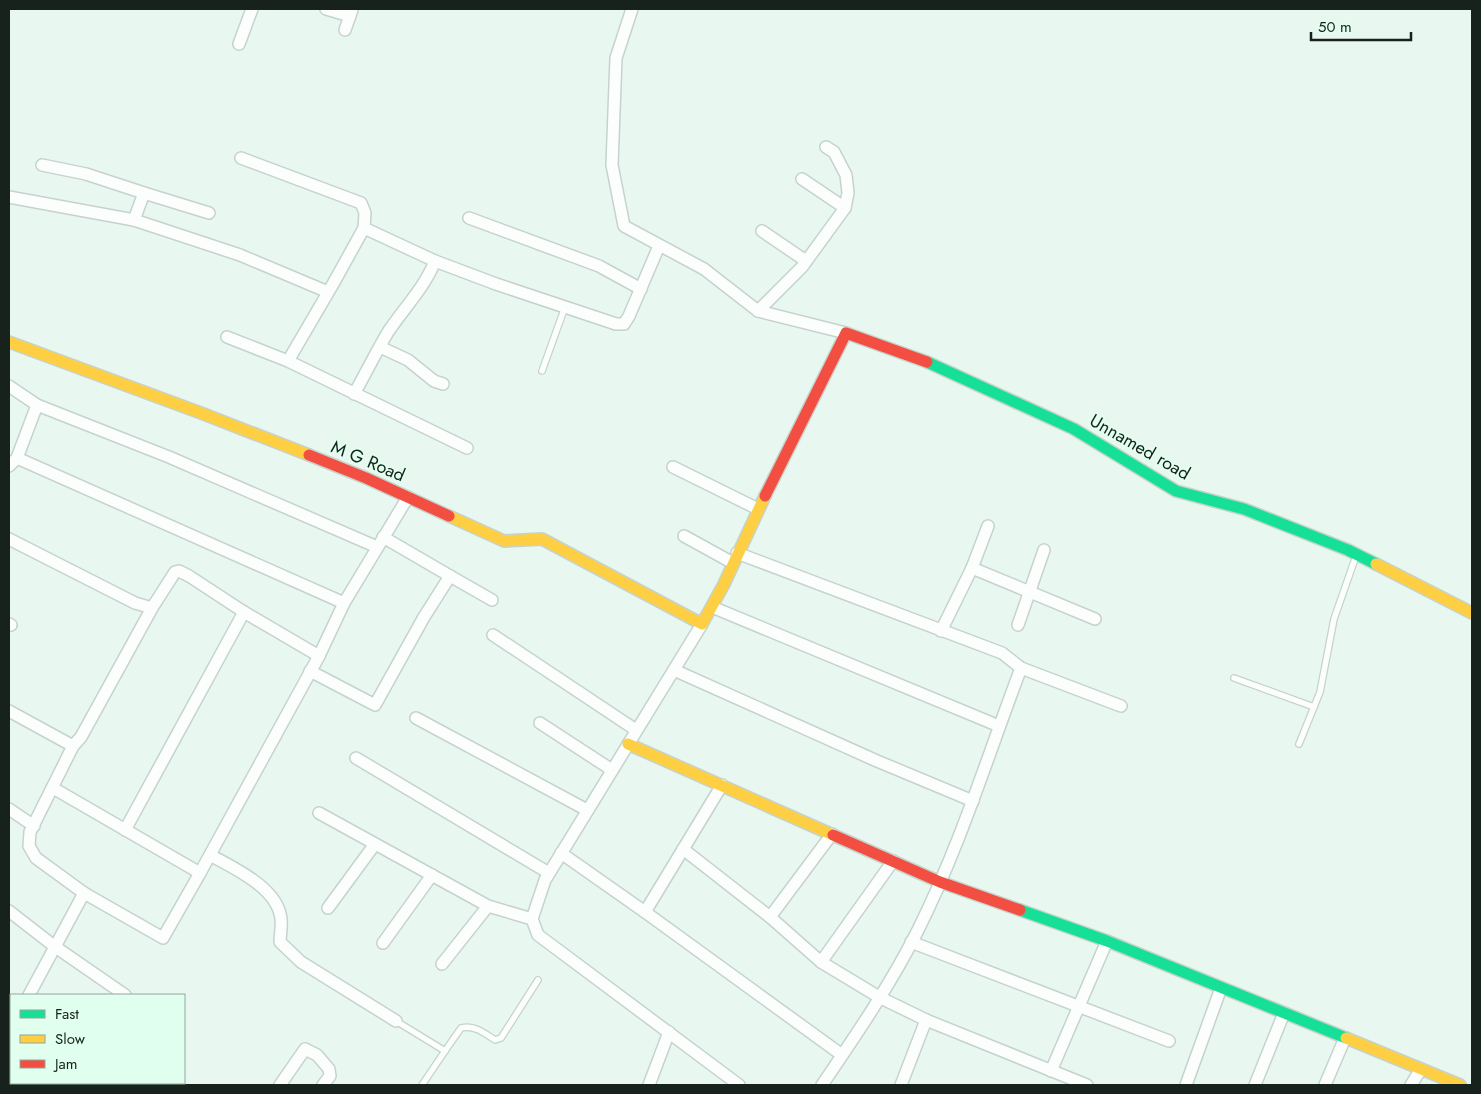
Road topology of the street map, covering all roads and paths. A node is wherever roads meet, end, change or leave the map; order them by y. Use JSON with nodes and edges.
{"nodes":[{"id":1,"x":252,"y":9,"type":"edge"},
{"id":2,"x":326,"y":9,"type":"edge"},
{"id":3,"x":632,"y":9,"type":"edge"},
{"id":4,"x":351,"y":12,"type":"edge"},
{"id":5,"x":345,"y":30,"type":"dead end"},
{"id":6,"x":239,"y":44,"type":"dead end"},
{"id":7,"x":826,"y":147,"type":"dead end"},
{"id":8,"x":241,"y":158,"type":"dead end"},
{"id":9,"x":42,"y":165,"type":"dead end"},
{"id":10,"x":802,"y":178,"type":"dead end"},
{"id":11,"x":144,"y":193,"type":"junction"},
{"id":12,"x":9,"y":197,"type":"edge"},
{"id":13,"x":845,"y":208,"type":"junction"},
{"id":14,"x":209,"y":213,"type":"dead end"},
{"id":15,"x":469,"y":218,"type":"dead end"},
{"id":16,"x":134,"y":220,"type":"junction"},
{"id":17,"x":364,"y":228,"type":"junction"},
{"id":18,"x":762,"y":231,"type":"dead end"},
{"id":19,"x":659,"y":246,"type":"junction"},
{"id":20,"x":435,"y":260,"type":"junction"},
{"id":21,"x":806,"y":261,"type":"junction"},
{"id":22,"x":640,"y":289,"type":"junction"},
{"id":23,"x":328,"y":292,"type":"junction"},
{"id":24,"x":565,"y":307,"type":"junction"},
{"id":25,"x":758,"y":310,"type":"junction"},
{"id":26,"x":846,"y":333,"type":"junction"},
{"id":27,"x":227,"y":337,"type":"dead end"},
{"id":28,"x":9,"y":342,"type":"edge"},
{"id":29,"x":380,"y":347,"type":"junction"},
{"id":30,"x":288,"y":361,"type":"junction"},
{"id":31,"x":542,"y":372,"type":"dead end"},
{"id":32,"x":443,"y":384,"type":"dead end"},
{"id":33,"x":9,"y":386,"type":"edge"},
{"id":34,"x":354,"y":394,"type":"junction"},
{"id":35,"x":37,"y":405,"type":"junction"},
{"id":36,"x":467,"y":448,"type":"dead end"},
{"id":37,"x":13,"y":462,"type":"edge"},
{"id":38,"x":673,"y":467,"type":"dead end"},
{"id":39,"x":408,"y":497,"type":"junction"},
{"id":40,"x":758,"y":509,"type":"junction"},
{"id":41,"x":988,"y":526,"type":"dead end"},
{"id":42,"x":684,"y":536,"type":"dead end"},
{"id":43,"x":9,"y":539,"type":"edge"},
{"id":44,"x":380,"y":542,"type":"junction"},
{"id":45,"x":1044,"y":550,"type":"dead end"},
{"id":46,"x":1356,"y":554,"type":"junction"},
{"id":47,"x":735,"y":558,"type":"junction"},
{"id":48,"x":972,"y":568,"type":"junction"},
{"id":49,"x":450,"y":576,"type":"junction"},
{"id":50,"x":1030,"y":592,"type":"junction"},
{"id":51,"x":492,"y":600,"type":"dead end"},
{"id":52,"x":344,"y":603,"type":"junction"},
{"id":53,"x":712,"y":607,"type":"junction"},
{"id":54,"x":152,"y":608,"type":"junction"},
{"id":55,"x":244,"y":612,"type":"junction"},
{"id":56,"x":1472,"y":612,"type":"edge"},
{"id":57,"x":1096,"y":619,"type":"dead end"},
{"id":58,"x":702,"y":624,"type":"junction"},
{"id":59,"x":1018,"y":625,"type":"dead end"},
{"id":60,"x":941,"y":632,"type":"junction"},
{"id":61,"x":493,"y":635,"type":"dead end"},
{"id":62,"x":318,"y":656,"type":"junction"},
{"id":63,"x":1021,"y":668,"type":"junction"},
{"id":64,"x":674,"y":670,"type":"junction"},
{"id":65,"x":310,"y":671,"type":"junction"},
{"id":66,"x":1234,"y":678,"type":"dead end"},
{"id":67,"x":1121,"y":706,"type":"dead end"},
{"id":68,"x":1314,"y":707,"type":"junction"},
{"id":69,"x":9,"y":711,"type":"edge"},
{"id":70,"x":416,"y":718,"type":"dead end"},
{"id":71,"x":540,"y":723,"type":"dead end"},
{"id":72,"x":999,"y":726,"type":"junction"},
{"id":73,"x":636,"y":730,"type":"junction"},
{"id":74,"x":628,"y":744,"type":"junction"},
{"id":75,"x":1299,"y":744,"type":"dead end"},
{"id":76,"x":73,"y":746,"type":"junction"},
{"id":77,"x":356,"y":758,"type":"dead end"},
{"id":78,"x":612,"y":770,"type":"junction"},
{"id":79,"x":722,"y":785,"type":"junction"},
{"id":80,"x":53,"y":788,"type":"junction"},
{"id":81,"x":973,"y":801,"type":"junction"},
{"id":82,"x":9,"y":810,"type":"edge"},
{"id":83,"x":587,"y":810,"type":"junction"},
{"id":84,"x":319,"y":813,"type":"dead end"},
{"id":85,"x":34,"y":826,"type":"junction"},
{"id":86,"x":125,"y":830,"type":"junction"},
{"id":87,"x":832,"y":834,"type":"junction"},
{"id":88,"x":375,"y":844,"type":"junction"},
{"id":89,"x":683,"y":849,"type":"junction"},
{"id":90,"x":561,"y":853,"type":"junction"},
{"id":91,"x":210,"y":855,"type":"junction"},
{"id":92,"x":893,"y":861,"type":"junction"},
{"id":93,"x":200,"y":873,"type":"junction"},
{"id":94,"x":549,"y":873,"type":"junction"},
{"id":95,"x":432,"y":875,"type":"junction"},
{"id":96,"x":940,"y":882,"type":"junction"},
{"id":97,"x":84,"y":893,"type":"junction"},
{"id":98,"x":488,"y":906,"type":"junction"},
{"id":99,"x":328,"y":908,"type":"dead end"},
{"id":100,"x":9,"y":912,"type":"edge"},
{"id":101,"x":646,"y":912,"type":"junction"},
{"id":102,"x":770,"y":917,"type":"junction"},
{"id":103,"x":532,"y":919,"type":"junction"},
{"id":104,"x":911,"y":942,"type":"junction"},
{"id":105,"x":1108,"y":942,"type":"junction"},
{"id":106,"x":383,"y":943,"type":"dead end"},
{"id":107,"x":54,"y":946,"type":"junction"},
{"id":108,"x":821,"y":962,"type":"junction"},
{"id":109,"x":442,"y":964,"type":"dead end"},
{"id":110,"x":538,"y":980,"type":"dead end"},
{"id":111,"x":1220,"y":988,"type":"junction"},
{"id":112,"x":30,"y":994,"type":"edge"},
{"id":113,"x":124,"y":994,"type":"edge"},
{"id":114,"x":879,"y":996,"type":"junction"},
{"id":115,"x":1080,"y":1005,"type":"junction"},
{"id":116,"x":1284,"y":1013,"type":"junction"},
{"id":117,"x":926,"y":1020,"type":"junction"},
{"id":118,"x":396,"y":1021,"type":"joint"},
{"id":119,"x":669,"y":1032,"type":"junction"},
{"id":120,"x":1345,"y":1038,"type":"junction"},
{"id":121,"x":1170,"y":1041,"type":"dead end"},
{"id":122,"x":445,"y":1051,"type":"junction"},
{"id":123,"x":842,"y":1054,"type":"junction"},
{"id":124,"x":1421,"y":1069,"type":"junction"},
{"id":125,"x":1051,"y":1071,"type":"junction"},
{"id":126,"x":280,"y":1085,"type":"edge"},
{"id":127,"x":323,"y":1085,"type":"edge"},
{"id":128,"x":422,"y":1085,"type":"edge"},
{"id":129,"x":649,"y":1085,"type":"edge"},
{"id":130,"x":739,"y":1085,"type":"edge"},
{"id":131,"x":822,"y":1085,"type":"edge"},
{"id":132,"x":904,"y":1085,"type":"edge"},
{"id":133,"x":1087,"y":1085,"type":"edge"},
{"id":134,"x":1186,"y":1085,"type":"edge"},
{"id":135,"x":1256,"y":1085,"type":"edge"},
{"id":136,"x":1326,"y":1085,"type":"edge"},
{"id":137,"x":1411,"y":1085,"type":"edge"},
{"id":138,"x":1460,"y":1085,"type":"edge"}],
"edges":[{"from":1,"to":6,"type":"street"},
{"from":2,"to":4,"type":"street"},
{"from":3,"to":19,"type":"street"},
{"from":4,"to":5,"type":"street"},
{"from":7,"to":13,"type":"street"},
{"from":8,"to":17,"type":"street"},
{"from":9,"to":11,"type":"street"},
{"from":10,"to":13,"type":"street"},
{"from":11,"to":14,"type":"street"},
{"from":11,"to":16,"type":"street"},
{"from":12,"to":16,"type":"street"},
{"from":13,"to":21,"type":"street"},
{"from":15,"to":22,"type":"street"},
{"from":16,"to":23,"type":"street"},
{"from":17,"to":20,"type":"street"},
{"from":17,"to":23,"type":"street"},
{"from":18,"to":21,"type":"street"},
{"from":19,"to":22,"type":"street"},
{"from":19,"to":25,"type":"street"},
{"from":20,"to":24,"type":"street"},
{"from":20,"to":29,"type":"street"},
{"from":21,"to":25,"type":"street"},
{"from":22,"to":24,"type":"street"},
{"from":23,"to":30,"type":"street"},
{"from":24,"to":31,"type":"lane"},
{"from":25,"to":26,"type":"street"},
{"from":26,"to":40,"type":"street"},
{"from":26,"to":46,"type":"street","name":"Unnamed road"},
{"from":27,"to":30,"type":"street"},
{"from":28,"to":39,"type":"street","name":"M G Road"},
{"from":29,"to":32,"type":"street"},
{"from":29,"to":34,"type":"street"},
{"from":30,"to":34,"type":"street"},
{"from":33,"to":35,"type":"street"},
{"from":34,"to":36,"type":"street"},
{"from":35,"to":37,"type":"street"},
{"from":35,"to":44,"type":"street"},
{"from":37,"to":52,"type":"street"},
{"from":38,"to":40,"type":"street"},
{"from":39,"to":44,"type":"street"},
{"from":39,"to":58,"type":"street","name":"M G Road"},
{"from":40,"to":47,"type":"street"},
{"from":41,"to":48,"type":"street"},
{"from":42,"to":47,"type":"street"},
{"from":43,"to":54,"type":"street"},
{"from":44,"to":49,"type":"street"},
{"from":44,"to":52,"type":"street"},
{"from":45,"to":50,"type":"street"},
{"from":46,"to":56,"type":"street","name":"Unnamed road"},
{"from":46,"to":68,"type":"lane"},
{"from":47,"to":53,"type":"street"},
{"from":47,"to":60,"type":"street"},
{"from":48,"to":50,"type":"street"},
{"from":48,"to":60,"type":"street"},
{"from":49,"to":51,"type":"street"},
{"from":49,"to":65,"type":"street"},
{"from":50,"to":57,"type":"street"},
{"from":50,"to":59,"type":"street"},
{"from":52,"to":62,"type":"street"},
{"from":53,"to":58,"type":"street"},
{"from":53,"to":72,"type":"street"},
{"from":54,"to":55,"type":"street"},
{"from":54,"to":76,"type":"street"},
{"from":55,"to":62,"type":"street"},
{"from":55,"to":86,"type":"street"},
{"from":58,"to":64,"type":"street"},
{"from":60,"to":63,"type":"street"},
{"from":61,"to":73,"type":"street"},
{"from":62,"to":65,"type":"street"},
{"from":63,"to":67,"type":"street"},
{"from":63,"to":72,"type":"street"},
{"from":64,"to":73,"type":"street"},
{"from":64,"to":81,"type":"street"},
{"from":65,"to":91,"type":"street"},
{"from":66,"to":68,"type":"lane"},
{"from":68,"to":75,"type":"lane"},
{"from":69,"to":76,"type":"street"},
{"from":70,"to":83,"type":"street"},
{"from":71,"to":78,"type":"street"},
{"from":72,"to":81,"type":"street"},
{"from":73,"to":74,"type":"street"},
{"from":74,"to":78,"type":"street"},
{"from":74,"to":79,"type":"street"},
{"from":76,"to":80,"type":"street"},
{"from":77,"to":94,"type":"street"},
{"from":78,"to":83,"type":"street"},
{"from":79,"to":87,"type":"street"},
{"from":79,"to":89,"type":"street"},
{"from":80,"to":85,"type":"street"},
{"from":80,"to":86,"type":"street"},
{"from":81,"to":96,"type":"street"},
{"from":82,"to":85,"type":"street"},
{"from":83,"to":90,"type":"street"},
{"from":84,"to":88,"type":"street"},
{"from":85,"to":97,"type":"street"},
{"from":86,"to":93,"type":"street"},
{"from":87,"to":92,"type":"street"},
{"from":87,"to":102,"type":"street"},
{"from":88,"to":95,"type":"street"},
{"from":88,"to":99,"type":"street"},
{"from":89,"to":101,"type":"street"},
{"from":89,"to":102,"type":"street"},
{"from":90,"to":94,"type":"street"},
{"from":90,"to":101,"type":"street"},
{"from":91,"to":93,"type":"street"},
{"from":91,"to":118,"type":"street"},
{"from":92,"to":96,"type":"street"},
{"from":92,"to":108,"type":"street"},
{"from":93,"to":97,"type":"street"},
{"from":94,"to":103,"type":"street"},
{"from":95,"to":98,"type":"street"},
{"from":95,"to":106,"type":"street"},
{"from":96,"to":104,"type":"street"},
{"from":96,"to":105,"type":"street"},
{"from":97,"to":107,"type":"street"},
{"from":98,"to":103,"type":"street"},
{"from":98,"to":109,"type":"street"},
{"from":100,"to":107,"type":"street"},
{"from":101,"to":123,"type":"street"},
{"from":102,"to":108,"type":"street"},
{"from":103,"to":119,"type":"street"},
{"from":104,"to":114,"type":"street"},
{"from":104,"to":115,"type":"street"},
{"from":105,"to":111,"type":"street"},
{"from":105,"to":115,"type":"street"},
{"from":107,"to":112,"type":"street"},
{"from":107,"to":113,"type":"street"},
{"from":108,"to":114,"type":"street"},
{"from":110,"to":122,"type":"lane"},
{"from":111,"to":116,"type":"street"},
{"from":111,"to":134,"type":"street"},
{"from":114,"to":117,"type":"street"},
{"from":114,"to":123,"type":"street"},
{"from":115,"to":121,"type":"street"},
{"from":115,"to":125,"type":"street"},
{"from":116,"to":120,"type":"street"},
{"from":116,"to":135,"type":"street"},
{"from":117,"to":125,"type":"street"},
{"from":117,"to":132,"type":"street"},
{"from":118,"to":122,"type":"lane"},
{"from":119,"to":129,"type":"street"},
{"from":119,"to":130,"type":"street"},
{"from":120,"to":124,"type":"street"},
{"from":120,"to":136,"type":"street"},
{"from":122,"to":128,"type":"lane"},
{"from":123,"to":131,"type":"street"},
{"from":124,"to":137,"type":"street"},
{"from":124,"to":138,"type":"street"},
{"from":125,"to":133,"type":"street"},
{"from":126,"to":127,"type":"street"}]}
